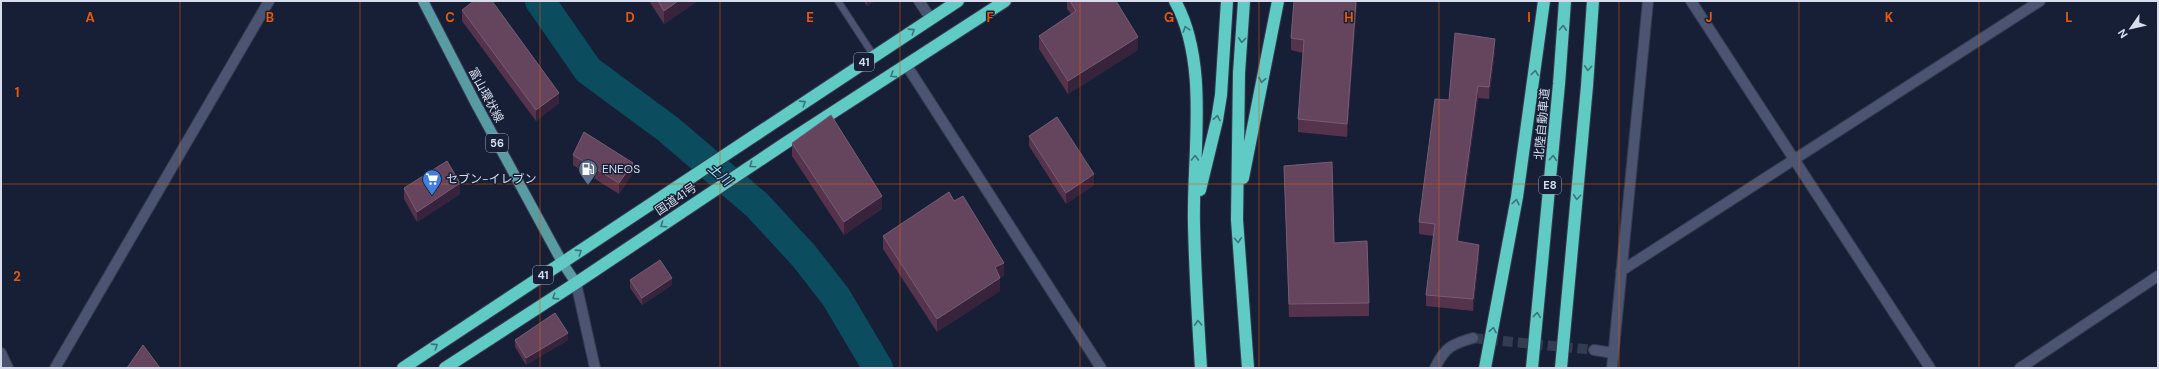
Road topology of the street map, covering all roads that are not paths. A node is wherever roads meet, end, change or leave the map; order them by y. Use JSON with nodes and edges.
{"nodes":[{"id":1,"x":269,"y":1,"type":"edge"},
{"id":2,"x":423,"y":1,"type":"edge"},
{"id":3,"x":838,"y":1,"type":"edge"},
{"id":4,"x":919,"y":1,"type":"edge"},
{"id":5,"x":958,"y":1,"type":"edge"},
{"id":6,"x":1005,"y":1,"type":"edge"},
{"id":7,"x":1013,"y":1,"type":"edge"},
{"id":8,"x":1175,"y":1,"type":"edge"},
{"id":9,"x":1227,"y":1,"type":"edge"},
{"id":10,"x":1244,"y":1,"type":"edge"},
{"id":11,"x":1278,"y":1,"type":"edge"},
{"id":12,"x":1544,"y":1,"type":"edge"},
{"id":13,"x":1565,"y":1,"type":"edge"},
{"id":14,"x":1593,"y":1,"type":"edge"},
{"id":15,"x":1648,"y":1,"type":"edge"},
{"id":16,"x":1691,"y":1,"type":"edge"},
{"id":17,"x":2040,"y":1,"type":"edge"},
{"id":18,"x":931,"y":19,"type":"junction"},
{"id":19,"x":961,"y":31,"type":"junction"},
{"id":20,"x":874,"y":56,"type":"junction"},
{"id":21,"x":907,"y":66,"type":"junction"},
{"id":22,"x":1794,"y":159,"type":"junction"},
{"id":23,"x":1237,"y":220,"type":"junction"},
{"id":24,"x":1194,"y":225,"type":"junction"},
{"id":25,"x":562,"y":262,"type":"junction"},
{"id":26,"x":1571,"y":264,"type":"junction"},
{"id":27,"x":1621,"y":271,"type":"junction"},
{"id":28,"x":2158,"y":276,"type":"edge"},
{"id":29,"x":576,"y":284,"type":"junction"},
{"id":30,"x":1473,"y":338,"type":"tunnel mouth"},
{"id":31,"x":1594,"y":350,"type":"tunnel mouth"},
{"id":32,"x":1,"y":353,"type":"edge"},
{"id":33,"x":1614,"y":353,"type":"junction"},
{"id":34,"x":1201,"y":366,"type":"edge"},
{"id":35,"x":8,"y":368,"type":"edge"},
{"id":36,"x":55,"y":368,"type":"edge"},
{"id":37,"x":403,"y":368,"type":"edge"},
{"id":38,"x":444,"y":368,"type":"edge"},
{"id":39,"x":595,"y":368,"type":"edge"},
{"id":40,"x":1101,"y":368,"type":"edge"},
{"id":41,"x":1248,"y":368,"type":"edge"},
{"id":42,"x":1436,"y":368,"type":"edge"},
{"id":43,"x":1485,"y":368,"type":"edge"},
{"id":44,"x":1532,"y":368,"type":"edge"},
{"id":45,"x":1561,"y":368,"type":"edge"},
{"id":46,"x":1564,"y":368,"type":"edge"},
{"id":47,"x":1612,"y":368,"type":"edge"},
{"id":48,"x":1930,"y":368,"type":"edge"},
{"id":49,"x":2020,"y":368,"type":"edge"}],
"edges":[{"from":1,"to":36,"type":"street"},
{"from":2,"to":25,"type":"main road","name":"富山環状線","number":"56"},
{"from":3,"to":20,"type":"lane"},
{"from":4,"to":18,"type":"street"},
{"from":5,"to":18,"type":"highway","name":"国道41号","number":"41"},
{"from":6,"to":19,"type":"highway","name":"国道41号","number":"41"},
{"from":7,"to":19,"type":"highway"},
{"from":24,"to":8,"type":"highway","one_way":true},
{"from":24,"to":9,"type":"highway","one_way":true},
{"from":10,"to":23,"type":"highway","one_way":true},
{"from":11,"to":23,"type":"highway","one_way":true},
{"from":43,"to":12,"type":"highway","one_way":true},
{"from":44,"to":13,"type":"highway","name":"北陸自動車道","number":"E8","one_way":true},
{"from":14,"to":26,"type":"highway","number":"E8","one_way":true},
{"from":15,"to":27,"type":"street"},
{"from":16,"to":22,"type":"street"},
{"from":17,"to":22,"type":"street"},
{"from":20,"to":18,"type":"highway","name":"国道41号","number":"41","one_way":true},
{"from":19,"to":21,"type":"highway","name":"国道41号","number":"41"},
{"from":25,"to":20,"type":"highway","name":"国道41号","number":"41","one_way":true},
{"from":21,"to":29,"type":"highway","name":"国道41号","number":"41","one_way":true},
{"from":21,"to":40,"type":"street"},
{"from":22,"to":27,"type":"street"},
{"from":22,"to":48,"type":"street"},
{"from":23,"to":41,"type":"highway","one_way":true},
{"from":34,"to":24,"type":"highway","one_way":true},
{"from":25,"to":29,"type":"main road","name":"富山環状線","number":"56"},
{"from":37,"to":25,"type":"highway","name":"国道41号","number":"41","one_way":true},
{"from":26,"to":45,"type":"highway","number":"E8"},
{"from":26,"to":46,"type":"highway"},
{"from":27,"to":33,"type":"street"},
{"from":28,"to":49,"type":"street"},
{"from":29,"to":38,"type":"highway","name":"国道41号","number":"41","one_way":true},
{"from":29,"to":39,"type":"street"},
{"from":30,"to":42,"type":"street"},
{"from":31,"to":33,"type":"street"},
{"from":32,"to":35,"type":"street"},
{"from":33,"to":47,"type":"street"}]}
